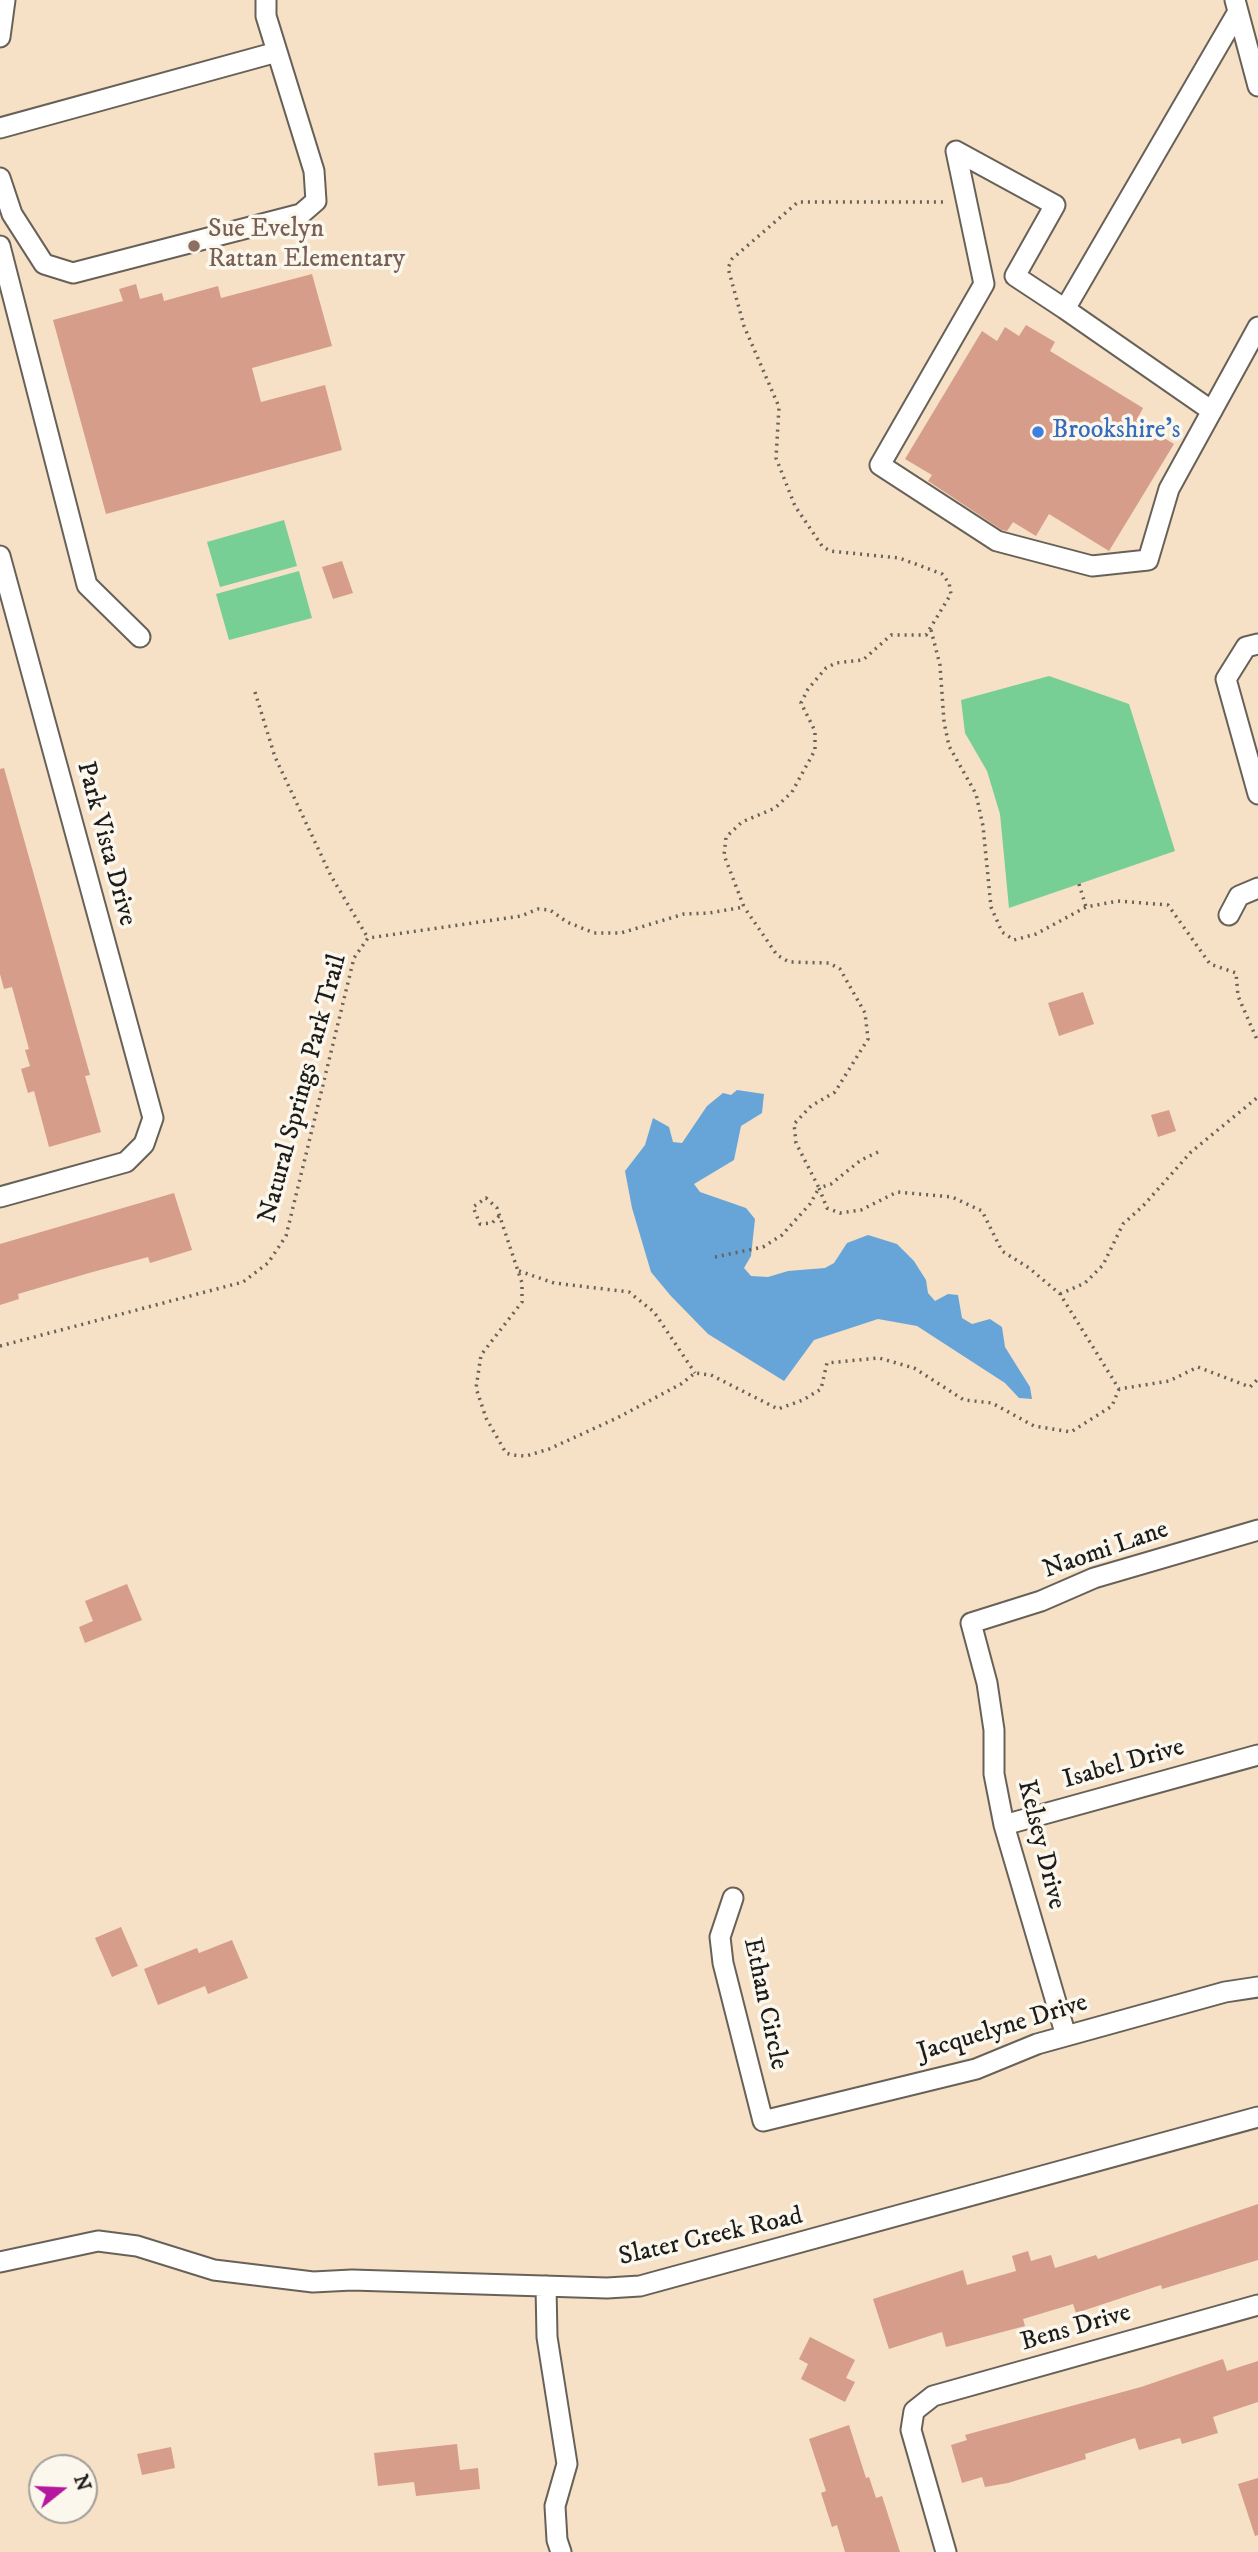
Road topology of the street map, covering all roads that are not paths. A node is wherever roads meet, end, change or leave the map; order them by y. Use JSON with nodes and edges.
{"nodes":[{"id":1,"x":5,"y":0,"type":"edge"},
{"id":2,"x":266,"y":0,"type":"edge"},
{"id":3,"x":1236,"y":7,"type":"edge"},
{"id":4,"x":0,"y":37,"type":"edge"},
{"id":5,"x":277,"y":52,"type":"junction"},
{"id":6,"x":1258,"y":86,"type":"edge"},
{"id":7,"x":0,"y":128,"type":"edge"},
{"id":8,"x":0,"y":178,"type":"edge"},
{"id":9,"x":6,"y":217,"type":"edge"},
{"id":10,"x":0,"y":246,"type":"edge"},
{"id":11,"x":1015,"y":276,"type":"junction"},
{"id":12,"x":984,"y":284,"type":"junction"},
{"id":13,"x":1065,"y":309,"type":"junction"},
{"id":14,"x":1258,"y":327,"type":"edge"},
{"id":15,"x":1212,"y":411,"type":"junction"},
{"id":16,"x":0,"y":556,"type":"edge"},
{"id":17,"x":140,"y":637,"type":"dead end"},
{"id":18,"x":1258,"y":644,"type":"edge"},
{"id":19,"x":1258,"y":794,"type":"edge"},
{"id":20,"x":1258,"y":888,"type":"edge"},
{"id":21,"x":1229,"y":915,"type":"dead end"},
{"id":22,"x":0,"y":1197,"type":"edge"},
{"id":23,"x":1258,"y":1530,"type":"edge"},
{"id":24,"x":971,"y":1623,"type":"joint"},
{"id":25,"x":1258,"y":1755,"type":"edge"},
{"id":26,"x":1004,"y":1825,"type":"junction"},
{"id":27,"x":733,"y":1898,"type":"dead end"},
{"id":28,"x":1258,"y":1987,"type":"edge"},
{"id":29,"x":1066,"y":2036,"type":"junction"},
{"id":30,"x":1258,"y":2117,"type":"edge"},
{"id":31,"x":763,"y":2121,"type":"joint"},
{"id":32,"x":0,"y":2262,"type":"edge"},
{"id":33,"x":546,"y":2286,"type":"junction"},
{"id":34,"x":1258,"y":2305,"type":"edge"},
{"id":35,"x":561,"y":2552,"type":"edge"},
{"id":36,"x":946,"y":2552,"type":"edge"}],
"edges":[{"from":1,"to":4,"type":"street"},
{"from":2,"to":5,"type":"street"},
{"from":3,"to":6,"type":"street"},
{"from":3,"to":13,"type":"street"},
{"from":5,"to":7,"type":"street"},
{"from":5,"to":9,"type":"street"},
{"from":8,"to":9,"type":"street"},
{"from":10,"to":17,"type":"street"},
{"from":11,"to":12,"type":"street"},
{"from":11,"to":12,"type":"street"},
{"from":11,"to":13,"type":"street"},
{"from":12,"to":15,"type":"street"},
{"from":13,"to":15,"type":"street"},
{"from":14,"to":15,"type":"street"},
{"from":16,"to":22,"type":"street","name":"Park Vista Drive"},
{"from":18,"to":19,"type":"street"},
{"from":20,"to":21,"type":"street"},
{"from":23,"to":24,"type":"street","name":"Naomi Lane"},
{"from":24,"to":26,"type":"street","name":"Kelsey Drive"},
{"from":25,"to":26,"type":"street","name":"Isabel Drive"},
{"from":26,"to":29,"type":"street","name":"Kelsey Drive"},
{"from":27,"to":31,"type":"street","name":"Ethan Circle"},
{"from":28,"to":29,"type":"street","name":"Jacquelyne Drive"},
{"from":29,"to":31,"type":"street","name":"Jacquelyne Drive"},
{"from":30,"to":33,"type":"street","name":"Slater Creek Road"},
{"from":32,"to":33,"type":"street","name":"Slater Creek Road"},
{"from":33,"to":35,"type":"street"},
{"from":34,"to":36,"type":"street","name":"Bens Drive"}]}
